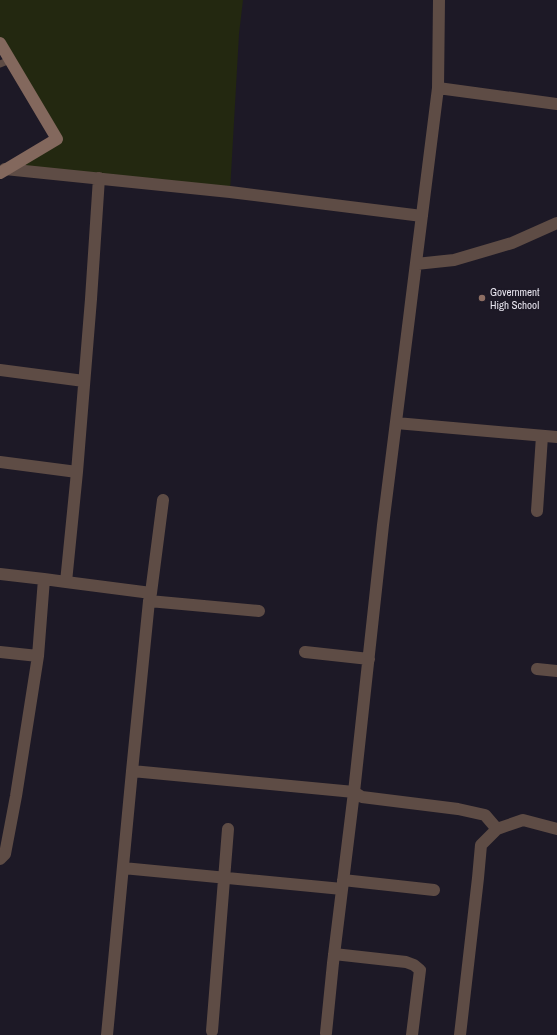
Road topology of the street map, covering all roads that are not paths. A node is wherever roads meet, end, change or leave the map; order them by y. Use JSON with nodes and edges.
{"nodes":[{"id":1,"x":440,"y":0,"type":"edge"},
{"id":2,"x":0,"y":43,"type":"edge"},
{"id":3,"x":5,"y":62,"type":"edge"},
{"id":4,"x":438,"y":88,"type":"junction"},
{"id":5,"x":557,"y":104,"type":"edge"},
{"id":6,"x":3,"y":171,"type":"edge"},
{"id":7,"x":99,"y":178,"type":"junction"},
{"id":8,"x":422,"y":216,"type":"junction"},
{"id":9,"x":557,"y":223,"type":"edge"},
{"id":10,"x":416,"y":264,"type":"junction"},
{"id":11,"x":0,"y":370,"type":"edge"},
{"id":12,"x":84,"y":381,"type":"junction"},
{"id":13,"x":396,"y":423,"type":"junction"},
{"id":14,"x":542,"y":436,"type":"junction"},
{"id":15,"x":557,"y":437,"type":"edge"},
{"id":16,"x":0,"y":462,"type":"edge"},
{"id":17,"x":77,"y":472,"type":"junction"},
{"id":18,"x":163,"y":500,"type":"dead end"},
{"id":19,"x":537,"y":511,"type":"dead end"},
{"id":20,"x":0,"y":574,"type":"edge"},
{"id":21,"x":44,"y":579,"type":"junction"},
{"id":22,"x":66,"y":582,"type":"junction"},
{"id":23,"x":150,"y":597,"type":"junction"},
{"id":24,"x":259,"y":611,"type":"dead end"},
{"id":25,"x":0,"y":652,"type":"edge"},
{"id":26,"x":305,"y":652,"type":"dead end"},
{"id":27,"x":38,"y":656,"type":"junction"},
{"id":28,"x":369,"y":659,"type":"junction"},
{"id":29,"x":537,"y":669,"type":"dead end"},
{"id":30,"x":557,"y":671,"type":"edge"},
{"id":31,"x":132,"y":771,"type":"junction"},
{"id":32,"x":354,"y":792,"type":"junction"},
{"id":33,"x":228,"y":829,"type":"dead end"},
{"id":34,"x":497,"y":829,"type":"junction"},
{"id":35,"x":557,"y":829,"type":"edge"},
{"id":36,"x":0,"y":858,"type":"edge"},
{"id":37,"x":122,"y":868,"type":"junction"},
{"id":38,"x":224,"y":878,"type":"junction"},
{"id":39,"x":343,"y":885,"type":"junction"},
{"id":40,"x":434,"y":890,"type":"dead end"},
{"id":41,"x":334,"y":954,"type":"junction"},
{"id":42,"x":212,"y":1031,"type":"dead end"},
{"id":43,"x":326,"y":1033,"type":"dead end"},
{"id":44,"x":106,"y":1035,"type":"edge"},
{"id":45,"x":412,"y":1035,"type":"edge"},
{"id":46,"x":460,"y":1035,"type":"edge"}],
"edges":[{"from":1,"to":4,"type":"street"},
{"from":2,"to":3,"type":"street"},
{"from":3,"to":6,"type":"street"},
{"from":4,"to":5,"type":"street"},
{"from":4,"to":8,"type":"street"},
{"from":6,"to":7,"type":"street"},
{"from":7,"to":8,"type":"street"},
{"from":7,"to":12,"type":"street"},
{"from":8,"to":10,"type":"street"},
{"from":9,"to":10,"type":"street"},
{"from":10,"to":13,"type":"street"},
{"from":11,"to":12,"type":"street"},
{"from":12,"to":17,"type":"street"},
{"from":13,"to":14,"type":"street"},
{"from":13,"to":28,"type":"street"},
{"from":14,"to":15,"type":"street"},
{"from":14,"to":19,"type":"street"},
{"from":16,"to":17,"type":"street"},
{"from":17,"to":22,"type":"street"},
{"from":18,"to":23,"type":"street"},
{"from":20,"to":21,"type":"street"},
{"from":21,"to":22,"type":"street"},
{"from":21,"to":27,"type":"street"},
{"from":22,"to":23,"type":"street"},
{"from":23,"to":24,"type":"street"},
{"from":23,"to":31,"type":"street"},
{"from":25,"to":27,"type":"street"},
{"from":26,"to":28,"type":"street"},
{"from":27,"to":36,"type":"street"},
{"from":28,"to":32,"type":"street"},
{"from":29,"to":30,"type":"street"},
{"from":31,"to":32,"type":"street"},
{"from":31,"to":37,"type":"street"},
{"from":32,"to":34,"type":"street"},
{"from":32,"to":39,"type":"street"},
{"from":33,"to":38,"type":"street"},
{"from":34,"to":35,"type":"street"},
{"from":34,"to":46,"type":"street"},
{"from":37,"to":38,"type":"street"},
{"from":37,"to":44,"type":"street"},
{"from":38,"to":39,"type":"street"},
{"from":38,"to":42,"type":"street"},
{"from":39,"to":40,"type":"street"},
{"from":39,"to":41,"type":"street"},
{"from":41,"to":43,"type":"street"},
{"from":41,"to":45,"type":"street"}]}
